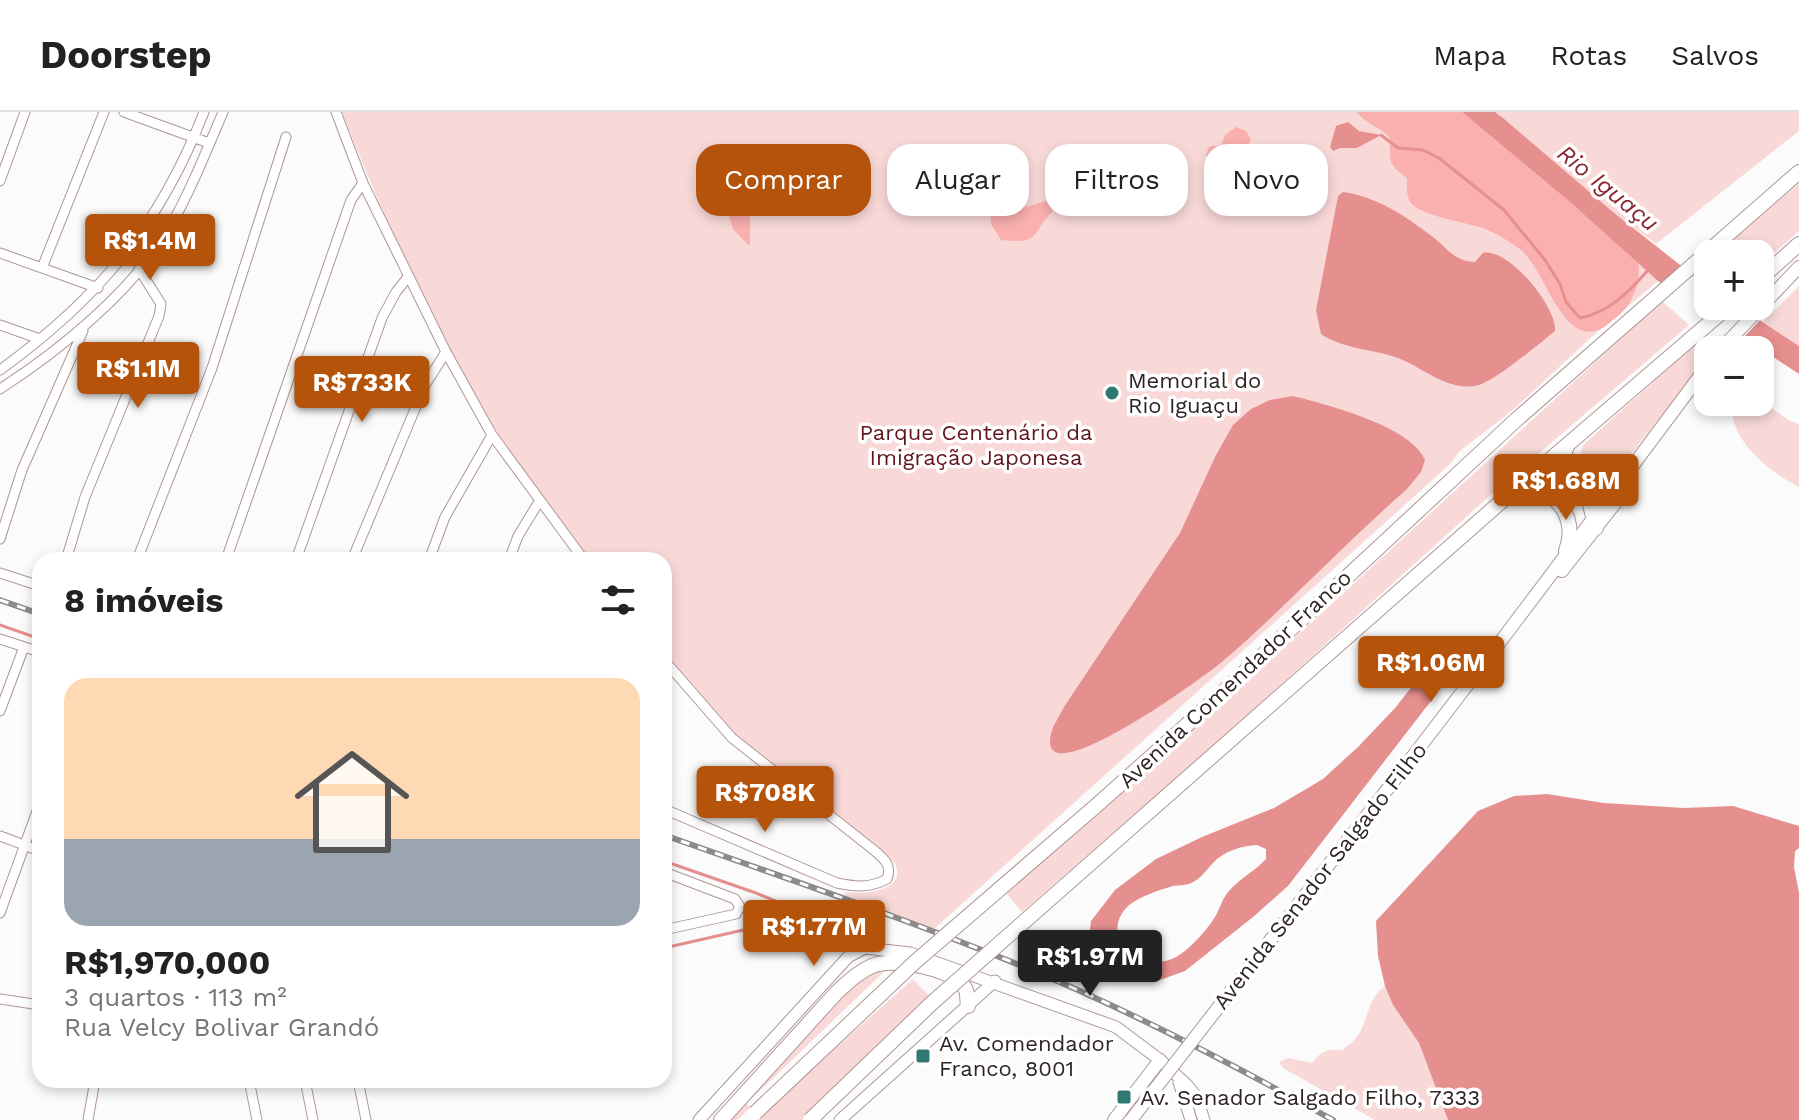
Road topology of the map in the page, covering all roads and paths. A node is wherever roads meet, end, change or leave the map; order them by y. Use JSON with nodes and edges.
{"nodes":[{"id":1,"x":25,"y":112,"type":"edge"},
{"id":2,"x":104,"y":112,"type":"edge"},
{"id":3,"x":124,"y":112,"type":"edge"},
{"id":4,"x":204,"y":112,"type":"edge"},
{"id":5,"x":223,"y":112,"type":"edge"},
{"id":6,"x":336,"y":112,"type":"edge"},
{"id":7,"x":195,"y":137,"type":"junction"},
{"id":8,"x":286,"y":137,"type":"dead end"},
{"id":9,"x":209,"y":143,"type":"junction"},
{"id":10,"x":1799,"y":172,"type":"edge"},
{"id":11,"x":0,"y":181,"type":"edge"},
{"id":12,"x":363,"y":183,"type":"junction"},
{"id":13,"x":1799,"y":244,"type":"edge"},
{"id":14,"x":0,"y":253,"type":"edge"},
{"id":15,"x":1774,"y":266,"type":"edge"},
{"id":16,"x":1799,"y":267,"type":"edge"},
{"id":17,"x":42,"y":268,"type":"junction"},
{"id":18,"x":139,"y":269,"type":"junction"},
{"id":19,"x":408,"y":277,"type":"junction"},
{"id":20,"x":98,"y":288,"type":"junction"},
{"id":21,"x":1713,"y":320,"type":"edge"},
{"id":22,"x":0,"y":325,"type":"edge"},
{"id":23,"x":84,"y":327,"type":"junction"},
{"id":24,"x":1733,"y":336,"type":"edge"},
{"id":25,"x":40,"y":339,"type":"junction"},
{"id":26,"x":446,"y":352,"type":"junction"},
{"id":27,"x":0,"y":370,"type":"edge"},
{"id":28,"x":1694,"y":384,"type":"edge"},
{"id":29,"x":0,"y":389,"type":"edge"},
{"id":30,"x":492,"y":435,"type":"junction"},
{"id":31,"x":1568,"y":443,"type":"junction"},
{"id":32,"x":1638,"y":459,"type":"junction"},
{"id":33,"x":1612,"y":495,"type":"junction"},
{"id":34,"x":1588,"y":497,"type":"junction"},
{"id":35,"x":540,"y":500,"type":"junction"},
{"id":36,"x":1503,"y":500,"type":"junction"},
{"id":37,"x":1595,"y":522,"type":"junction"},
{"id":38,"x":0,"y":539,"type":"edge"},
{"id":39,"x":1566,"y":551,"type":"junction"},
{"id":40,"x":68,"y":552,"type":"edge"},
{"id":41,"x":140,"y":552,"type":"edge"},
{"id":42,"x":229,"y":552,"type":"edge"},
{"id":43,"x":299,"y":552,"type":"edge"},
{"id":44,"x":355,"y":552,"type":"edge"},
{"id":45,"x":432,"y":552,"type":"edge"},
{"id":46,"x":512,"y":552,"type":"edge"},
{"id":47,"x":578,"y":552,"type":"edge"},
{"id":48,"x":0,"y":573,"type":"edge"},
{"id":49,"x":32,"y":583,"type":"edge"},
{"id":50,"x":1539,"y":594,"type":"junction"},
{"id":51,"x":0,"y":639,"type":"edge"},
{"id":52,"x":24,"y":647,"type":"junction"},
{"id":53,"x":32,"y":650,"type":"edge"},
{"id":54,"x":672,"y":669,"type":"edge"},
{"id":55,"x":0,"y":711,"type":"edge"},
{"id":56,"x":672,"y":812,"type":"edge"},
{"id":57,"x":32,"y":824,"type":"edge"},
{"id":58,"x":0,"y":836,"type":"edge"},
{"id":59,"x":24,"y":845,"type":"junction"},
{"id":60,"x":32,"y":848,"type":"edge"},
{"id":61,"x":672,"y":875,"type":"edge"},
{"id":62,"x":0,"y":913,"type":"edge"},
{"id":63,"x":672,"y":928,"type":"edge"},
{"id":64,"x":979,"y":976,"type":"junction"},
{"id":65,"x":995,"y":981,"type":"junction"},
{"id":66,"x":0,"y":999,"type":"edge"},
{"id":67,"x":32,"y":1001,"type":"edge"},
{"id":68,"x":974,"y":1001,"type":"junction"},
{"id":69,"x":1160,"y":1060,"type":"junction"},
{"id":70,"x":1177,"y":1078,"type":"junction"},
{"id":71,"x":94,"y":1088,"type":"edge"},
{"id":72,"x":251,"y":1088,"type":"edge"},
{"id":73,"x":307,"y":1088,"type":"edge"},
{"id":74,"x":360,"y":1088,"type":"edge"},
{"id":75,"x":751,"y":1116,"type":"edge"},
{"id":76,"x":88,"y":1120,"type":"edge"},
{"id":77,"x":257,"y":1120,"type":"edge"},
{"id":78,"x":313,"y":1120,"type":"edge"},
{"id":79,"x":366,"y":1120,"type":"edge"},
{"id":80,"x":699,"y":1120,"type":"edge"},
{"id":81,"x":721,"y":1120,"type":"edge"},
{"id":82,"x":810,"y":1120,"type":"edge"},
{"id":83,"x":840,"y":1120,"type":"edge"},
{"id":84,"x":1114,"y":1120,"type":"edge"},
{"id":85,"x":1131,"y":1120,"type":"edge"},
{"id":86,"x":1191,"y":1120,"type":"edge"},
{"id":87,"x":1204,"y":1120,"type":"edge"}],
"edges":[{"from":1,"to":11,"type":"street"},
{"from":2,"to":17,"type":"street"},
{"from":3,"to":7,"type":"street"},
{"from":4,"to":7,"type":"street"},
{"from":5,"to":9,"type":"street"},
{"from":6,"to":12,"type":"street"},
{"from":7,"to":9,"type":"street"},
{"from":7,"to":20,"type":"street"},
{"from":8,"to":41,"type":"street"},
{"from":9,"to":18,"type":"street"},
{"from":10,"to":75,"type":"highway","name":"Avenida Comendador Franco","bridge":true},
{"from":12,"to":19,"type":"street"},
{"from":12,"to":42,"type":"street"},
{"from":13,"to":15,"type":"highway"},
{"from":14,"to":17,"type":"street"},
{"from":16,"to":24,"type":"main road"},
{"from":17,"to":20,"type":"street"},
{"from":18,"to":23,"type":"street"},
{"from":18,"to":40,"type":"street"},
{"from":19,"to":26,"type":"street"},
{"from":19,"to":43,"type":"street"},
{"from":20,"to":25,"type":"street"},
{"from":21,"to":31,"type":"highway","name":"Avenida Comendador Franco"},
{"from":22,"to":25,"type":"street"},
{"from":23,"to":29,"type":"street"},
{"from":23,"to":38,"type":"street"},
{"from":25,"to":27,"type":"street"},
{"from":26,"to":30,"type":"street"},
{"from":26,"to":44,"type":"street"},
{"from":28,"to":32,"type":"main road","name":"Avenida Senador Salgado Filho"},
{"from":30,"to":35,"type":"street"},
{"from":30,"to":45,"type":"street"},
{"from":31,"to":34,"type":"highway"},
{"from":31,"to":36,"type":"highway","name":"Avenida Comendador Franco"},
{"from":32,"to":33,"type":"main road","name":"Avenida Senador Salgado Filho"},
{"from":32,"to":37,"type":"main road","name":"Avenida Senador Salgado Filho"},
{"from":33,"to":34,"type":"highway"},
{"from":33,"to":37,"type":"main road","name":"Avenida Senador Salgado Filho"},
{"from":34,"to":37,"type":"highway"},
{"from":35,"to":46,"type":"street"},
{"from":35,"to":47,"type":"street"},
{"from":36,"to":39,"type":"highway"},
{"from":36,"to":82,"type":"highway","name":"Avenida Comendador Franco","bridge":true},
{"from":37,"to":39,"type":"main road","name":"Avenida Senador Salgado Filho"},
{"from":37,"to":50,"type":"main road","name":"Avenida Senador Salgado Filho"},
{"from":39,"to":50,"type":"main road","name":"Avenida Senador Salgado Filho"},
{"from":48,"to":49,"type":"street"},
{"from":50,"to":85,"type":"main road","name":"Avenida Senador Salgado Filho","bridge":true},
{"from":51,"to":52,"type":"street"},
{"from":52,"to":53,"type":"street"},
{"from":52,"to":55,"type":"street"},
{"from":54,"to":56,"type":"street"},
{"from":57,"to":59,"type":"street"},
{"from":58,"to":59,"type":"street"},
{"from":59,"to":60,"type":"street"},
{"from":59,"to":62,"type":"street"},
{"from":61,"to":63,"type":"street"},
{"from":64,"to":65,"type":"street"},
{"from":64,"to":68,"type":"street"},
{"from":64,"to":80,"type":"street"},
{"from":65,"to":68,"type":"street"},
{"from":65,"to":69,"type":"street"},
{"from":66,"to":67,"type":"street"},
{"from":68,"to":81,"type":"highway"},
{"from":68,"to":83,"type":"street"},
{"from":69,"to":70,"type":"street"},
{"from":69,"to":84,"type":"main road"},
{"from":70,"to":86,"type":"street"},
{"from":70,"to":87,"type":"street"},
{"from":71,"to":76,"type":"street"},
{"from":72,"to":77,"type":"street"},
{"from":73,"to":78,"type":"street"},
{"from":74,"to":79,"type":"street"}]}
